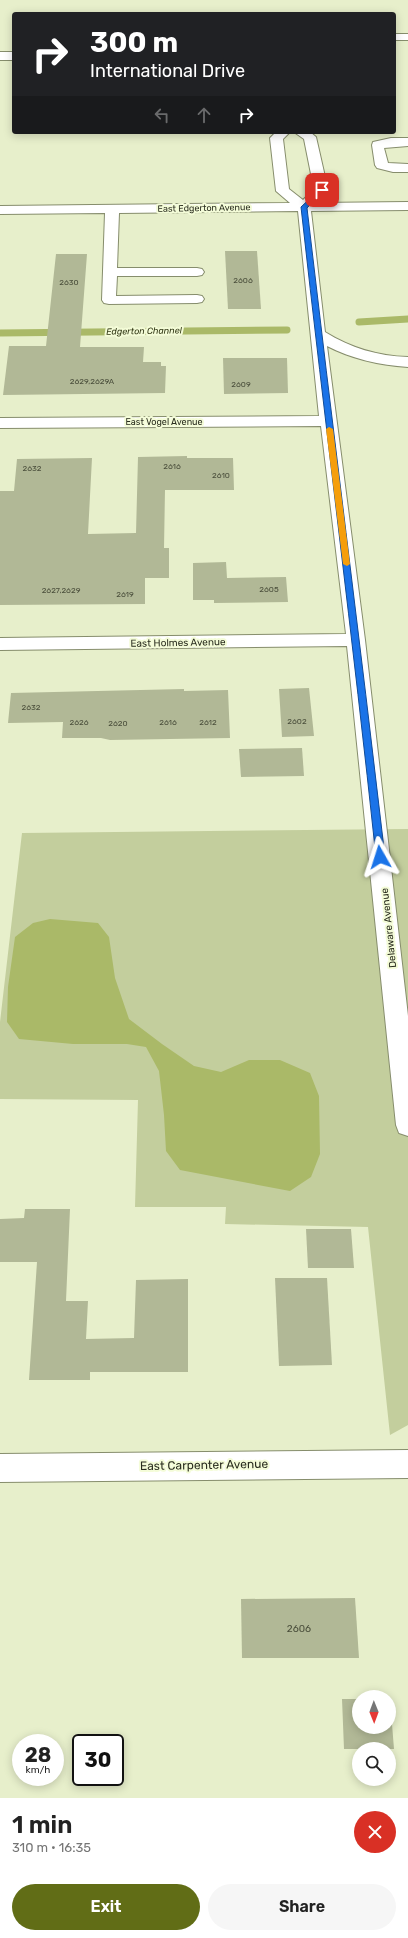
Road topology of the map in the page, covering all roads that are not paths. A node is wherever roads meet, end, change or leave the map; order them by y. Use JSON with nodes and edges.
{"nodes":[{"id":1,"x":396,"y":37,"type":"edge"},
{"id":2,"x":408,"y":37,"type":"edge"},
{"id":3,"x":0,"y":56,"type":"edge"},
{"id":4,"x":12,"y":56,"type":"edge"},
{"id":5,"x":281,"y":134,"type":"edge"},
{"id":6,"x":304,"y":134,"type":"edge"},
{"id":7,"x":372,"y":135,"type":"dead end"},
{"id":8,"x":408,"y":142,"type":"edge"},
{"id":9,"x":382,"y":144,"type":"junction"},
{"id":10,"x":408,"y":168,"type":"edge"},
{"id":11,"x":408,"y":206,"type":"edge"},
{"id":12,"x":304,"y":207,"type":"junction"},
{"id":13,"x":112,"y":209,"type":"junction"},
{"id":14,"x":0,"y":210,"type":"edge"},
{"id":15,"x":110,"y":272,"type":"junction"},
{"id":16,"x":198,"y":272,"type":"dead end"},
{"id":17,"x":197,"y":299,"type":"dead end"},
{"id":18,"x":319,"y":334,"type":"junction"},
{"id":19,"x":408,"y":362,"type":"edge"},
{"id":20,"x":328,"y":421,"type":"junction"},
{"id":21,"x":0,"y":423,"type":"edge"},
{"id":22,"x":356,"y":640,"type":"junction"},
{"id":23,"x":0,"y":644,"type":"edge"},
{"id":24,"x":408,"y":1125,"type":"edge"},
{"id":25,"x":408,"y":1464,"type":"edge"},
{"id":26,"x":0,"y":1468,"type":"edge"}],
"edges":[{"from":1,"to":2,"type":"street"},
{"from":3,"to":4,"type":"street"},
{"from":5,"to":12,"type":"street"},
{"from":6,"to":12,"type":"street"},
{"from":7,"to":9,"type":"street"},
{"from":8,"to":9,"type":"street"},
{"from":9,"to":10,"type":"street"},
{"from":11,"to":12,"type":"street","name":"East Edgerton Avenue"},
{"from":12,"to":13,"type":"street","name":"East Edgerton Avenue"},
{"from":12,"to":18,"type":"street","name":"Delaware Avenue"},
{"from":13,"to":14,"type":"street","name":"East Edgerton Avenue"},
{"from":13,"to":15,"type":"street"},
{"from":15,"to":16,"type":"street"},
{"from":15,"to":17,"type":"street"},
{"from":18,"to":19,"type":"street"},
{"from":18,"to":20,"type":"street","name":"Delaware Avenue"},
{"from":20,"to":21,"type":"street","name":"East Vogel Avenue"},
{"from":20,"to":22,"type":"street","name":"Delaware Avenue"},
{"from":22,"to":23,"type":"street","name":"East Holmes Avenue"},
{"from":22,"to":24,"type":"street","name":"Delaware Avenue"},
{"from":25,"to":26,"type":"street","name":"East Carpenter Avenue"}]}
